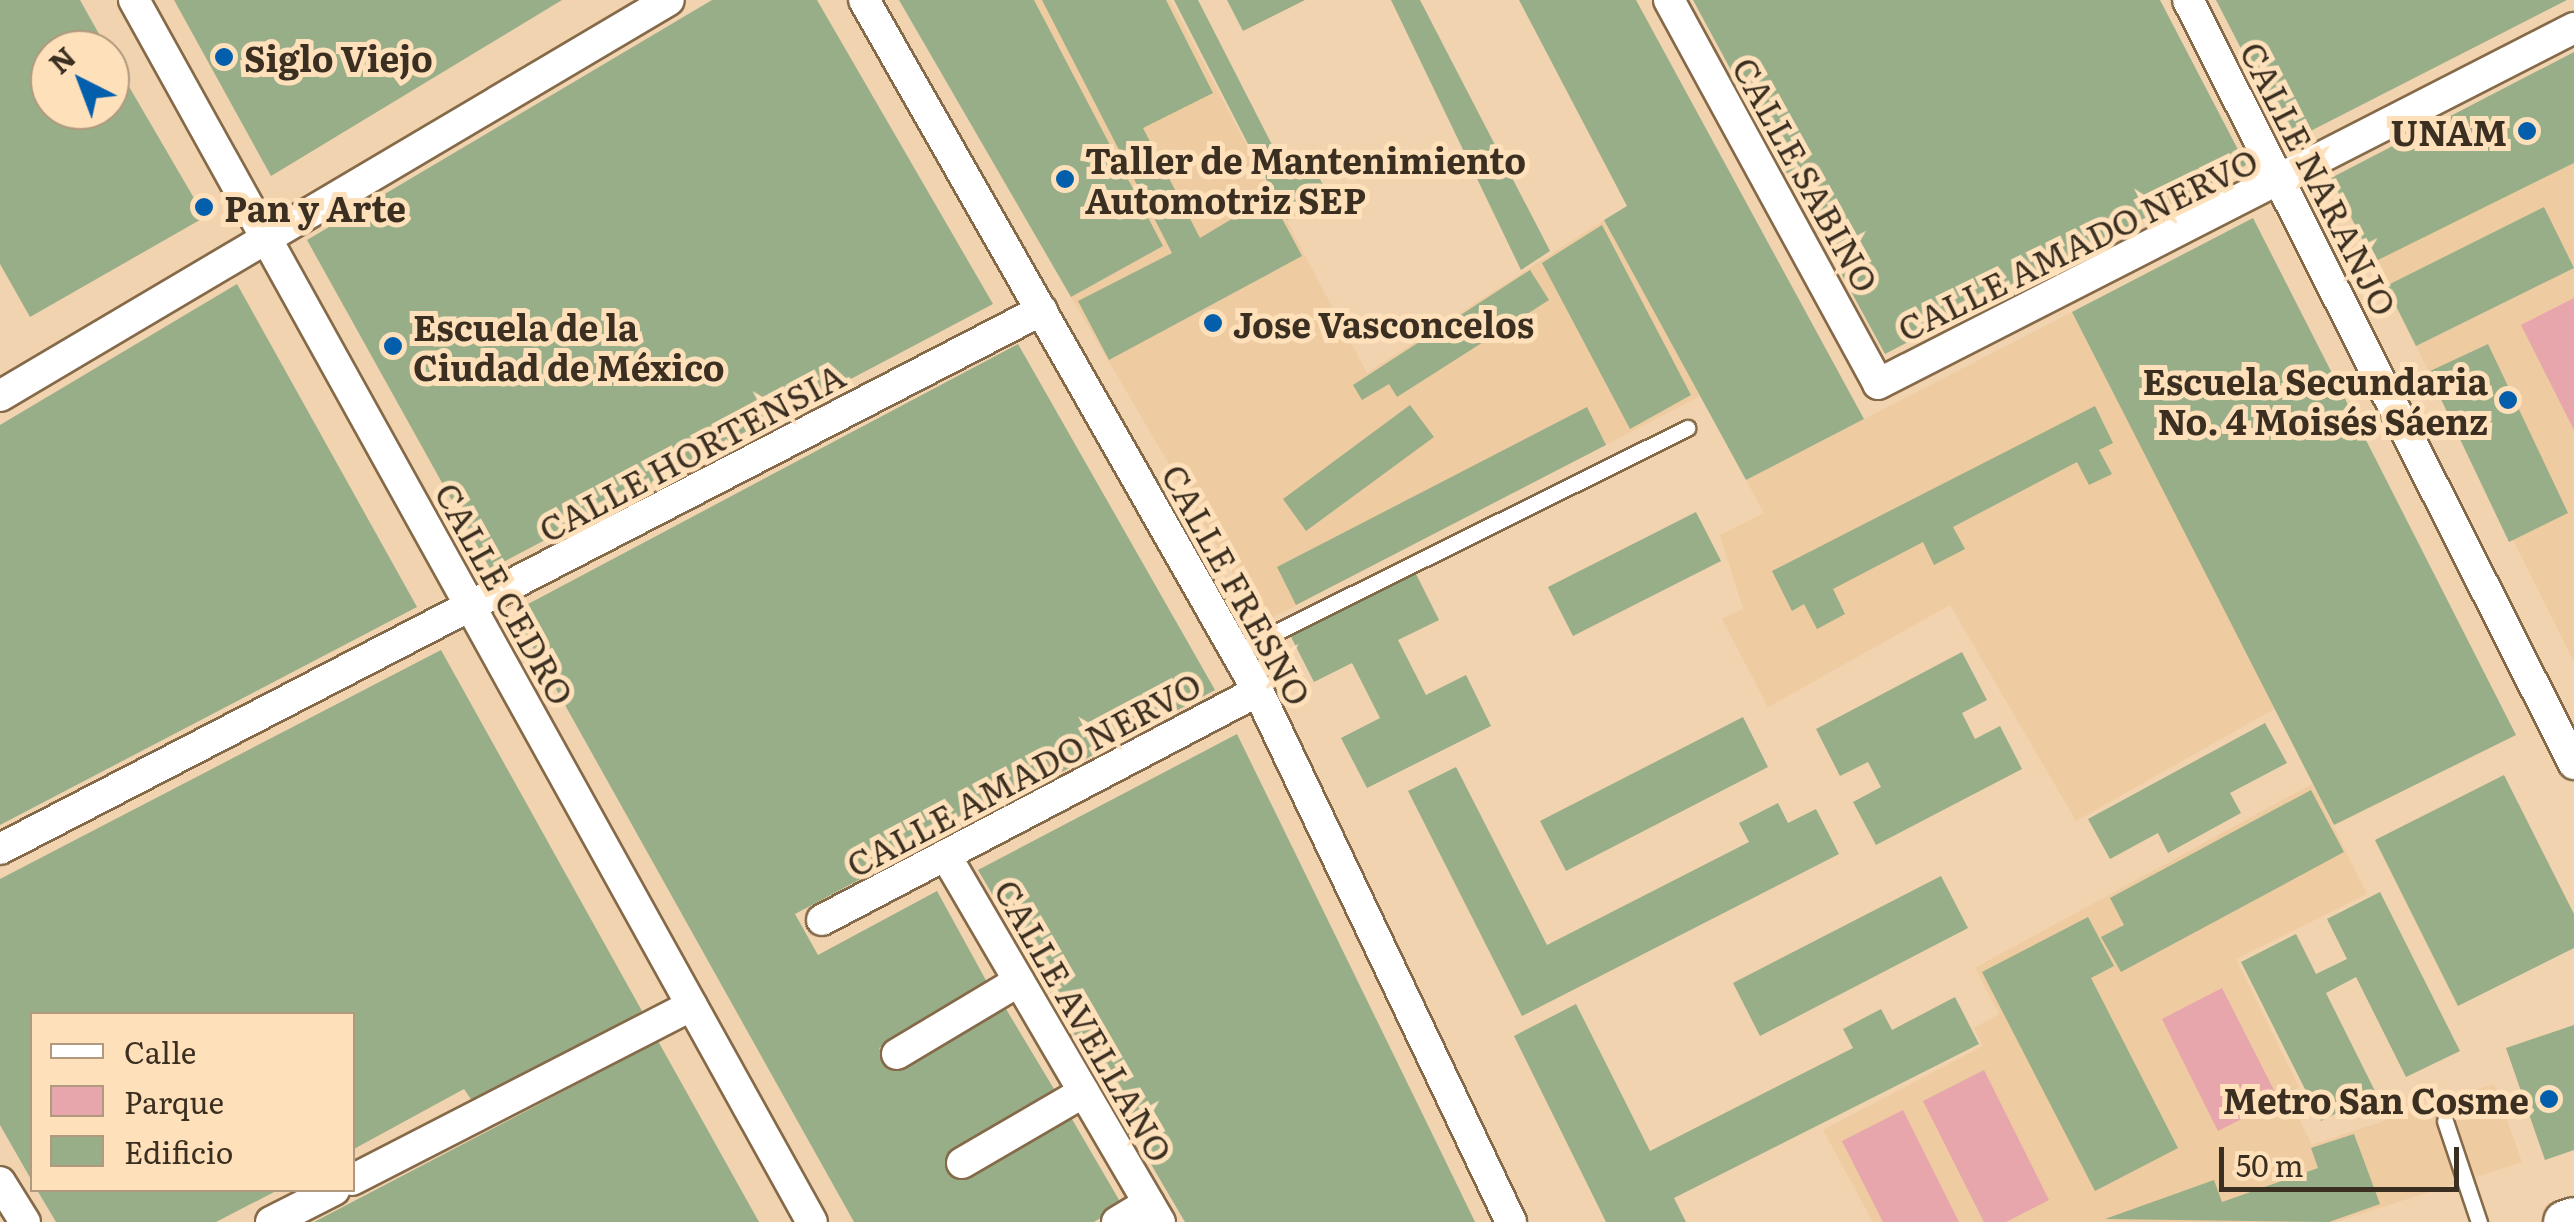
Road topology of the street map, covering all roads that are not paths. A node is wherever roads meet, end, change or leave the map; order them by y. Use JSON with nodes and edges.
{"nodes":[{"id":1,"x":134,"y":0,"type":"edge"},
{"id":2,"x":668,"y":0,"type":"edge"},
{"id":3,"x":864,"y":0,"type":"edge"},
{"id":4,"x":1669,"y":0,"type":"edge"},
{"id":5,"x":2188,"y":0,"type":"edge"},
{"id":6,"x":2574,"y":28,"type":"edge"},
{"id":7,"x":2281,"y":184,"type":"junction"},
{"id":8,"x":268,"y":242,"type":"junction"},
{"id":9,"x":1042,"y":310,"type":"junction"},
{"id":10,"x":1878,"y":384,"type":"joint"},
{"id":11,"x":0,"y":396,"type":"edge"},
{"id":12,"x":1687,"y":428,"type":"dead end"},
{"id":13,"x":472,"y":608,"type":"junction"},
{"id":14,"x":1236,"y":652,"type":"junction"},
{"id":15,"x":1258,"y":691,"type":"junction"},
{"id":16,"x":2574,"y":764,"type":"edge"},
{"id":17,"x":0,"y":849,"type":"edge"},
{"id":18,"x":946,"y":856,"type":"junction"},
{"id":19,"x":822,"y":920,"type":"dead end"},
{"id":20,"x":1018,"y":981,"type":"junction"},
{"id":21,"x":692,"y":1005,"type":"junction"},
{"id":22,"x":897,"y":1054,"type":"dead end"},
{"id":23,"x":1084,"y":1092,"type":"junction"},
{"id":24,"x":2445,"y":1121,"type":"dead end"},
{"id":25,"x":962,"y":1164,"type":"dead end"},
{"id":26,"x":355,"y":1178,"type":"edge"},
{"id":27,"x":0,"y":1182,"type":"edge"},
{"id":28,"x":330,"y":1192,"type":"edge"},
{"id":29,"x":1155,"y":1212,"type":"edge"},
{"id":30,"x":2574,"y":1219,"type":"edge"},
{"id":31,"x":25,"y":1222,"type":"edge"},
{"id":32,"x":271,"y":1222,"type":"edge"},
{"id":33,"x":812,"y":1222,"type":"edge"},
{"id":34,"x":1117,"y":1222,"type":"edge"},
{"id":35,"x":1511,"y":1222,"type":"edge"},
{"id":36,"x":2478,"y":1222,"type":"edge"},
{"id":37,"x":2565,"y":1222,"type":"edge"}],
"edges":[{"from":1,"to":8,"type":"street","name":"CALLE CEDRO"},
{"from":2,"to":8,"type":"street"},
{"from":3,"to":9,"type":"street","name":"CALLE FRESNO"},
{"from":4,"to":10,"type":"street","name":"CALLE SABINO"},
{"from":5,"to":7,"type":"street","name":"CALLE NARANJO"},
{"from":6,"to":7,"type":"street","name":"CALLE AMADO NERVO"},
{"from":7,"to":10,"type":"street","name":"CALLE AMADO NERVO"},
{"from":7,"to":16,"type":"street","name":"CALLE NARANJO"},
{"from":8,"to":11,"type":"street"},
{"from":8,"to":13,"type":"street","name":"CALLE CEDRO"},
{"from":9,"to":13,"type":"street","name":"CALLE HORTENSIA"},
{"from":9,"to":14,"type":"street","name":"CALLE FRESNO"},
{"from":12,"to":14,"type":"lane"},
{"from":13,"to":17,"type":"street","name":"CALLE HORTENSIA"},
{"from":13,"to":21,"type":"street","name":"CALLE CEDRO"},
{"from":14,"to":15,"type":"street","name":"CALLE FRESNO"},
{"from":15,"to":18,"type":"street","name":"CALLE AMADO NERVO"},
{"from":15,"to":35,"type":"street","name":"CALLE FRESNO"},
{"from":18,"to":19,"type":"street","name":"CALLE AMADO NERVO"},
{"from":18,"to":20,"type":"street","name":"CALLE AVELLANO"},
{"from":20,"to":22,"type":"street"},
{"from":20,"to":23,"type":"street","name":"CALLE AVELLANO"},
{"from":21,"to":26,"type":"street"},
{"from":21,"to":33,"type":"street","name":"CALLE CEDRO"},
{"from":23,"to":25,"type":"street"},
{"from":23,"to":29,"type":"street","name":"CALLE AVELLANO"},
{"from":24,"to":36,"type":"lane"},
{"from":27,"to":31,"type":"street"},
{"from":28,"to":32,"type":"street"},
{"from":29,"to":34,"type":"street"},
{"from":30,"to":37,"type":"main road"}]}
